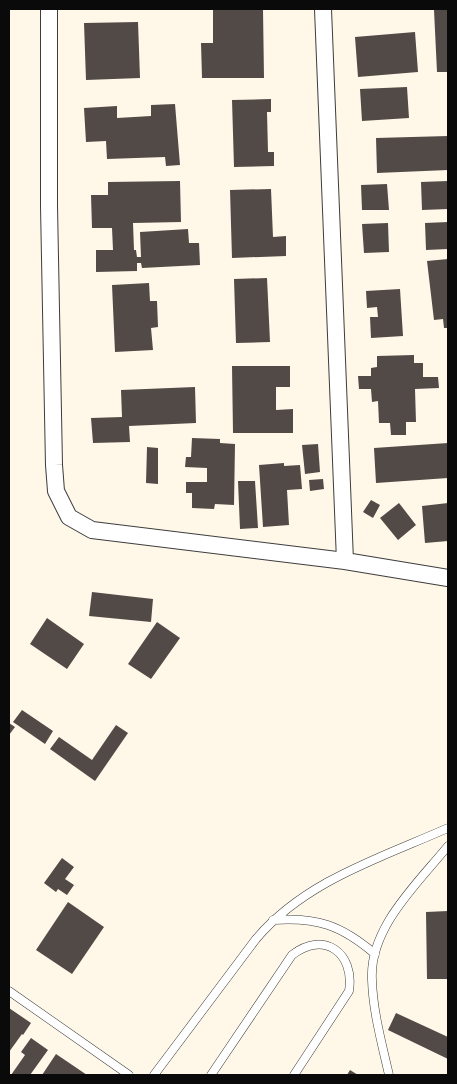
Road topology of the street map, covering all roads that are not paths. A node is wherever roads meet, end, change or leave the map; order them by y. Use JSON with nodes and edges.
{"nodes":[{"id":1,"x":49,"y":9,"type":"edge"},
{"id":2,"x":323,"y":9,"type":"edge"},
{"id":3,"x":345,"y":561,"type":"junction"},
{"id":4,"x":448,"y":578,"type":"edge"},
{"id":5,"x":448,"y":828,"type":"edge"},
{"id":6,"x":448,"y":846,"type":"edge"},
{"id":7,"x":273,"y":920,"type":"junction"},
{"id":8,"x":374,"y":954,"type":"junction"},
{"id":9,"x":9,"y":991,"type":"edge"},
{"id":10,"x":128,"y":1075,"type":"edge"},
{"id":11,"x":154,"y":1075,"type":"edge"},
{"id":12,"x":211,"y":1075,"type":"edge"},
{"id":13,"x":294,"y":1075,"type":"edge"},
{"id":14,"x":389,"y":1075,"type":"edge"}],
"edges":[{"from":1,"to":3,"type":"street"},
{"from":2,"to":3,"type":"street"},
{"from":3,"to":4,"type":"street"},
{"from":5,"to":7,"type":"lane"},
{"from":6,"to":8,"type":"lane"},
{"from":7,"to":8,"type":"lane"},
{"from":7,"to":11,"type":"lane"},
{"from":8,"to":14,"type":"lane"},
{"from":9,"to":10,"type":"lane"},
{"from":12,"to":13,"type":"lane"}]}
